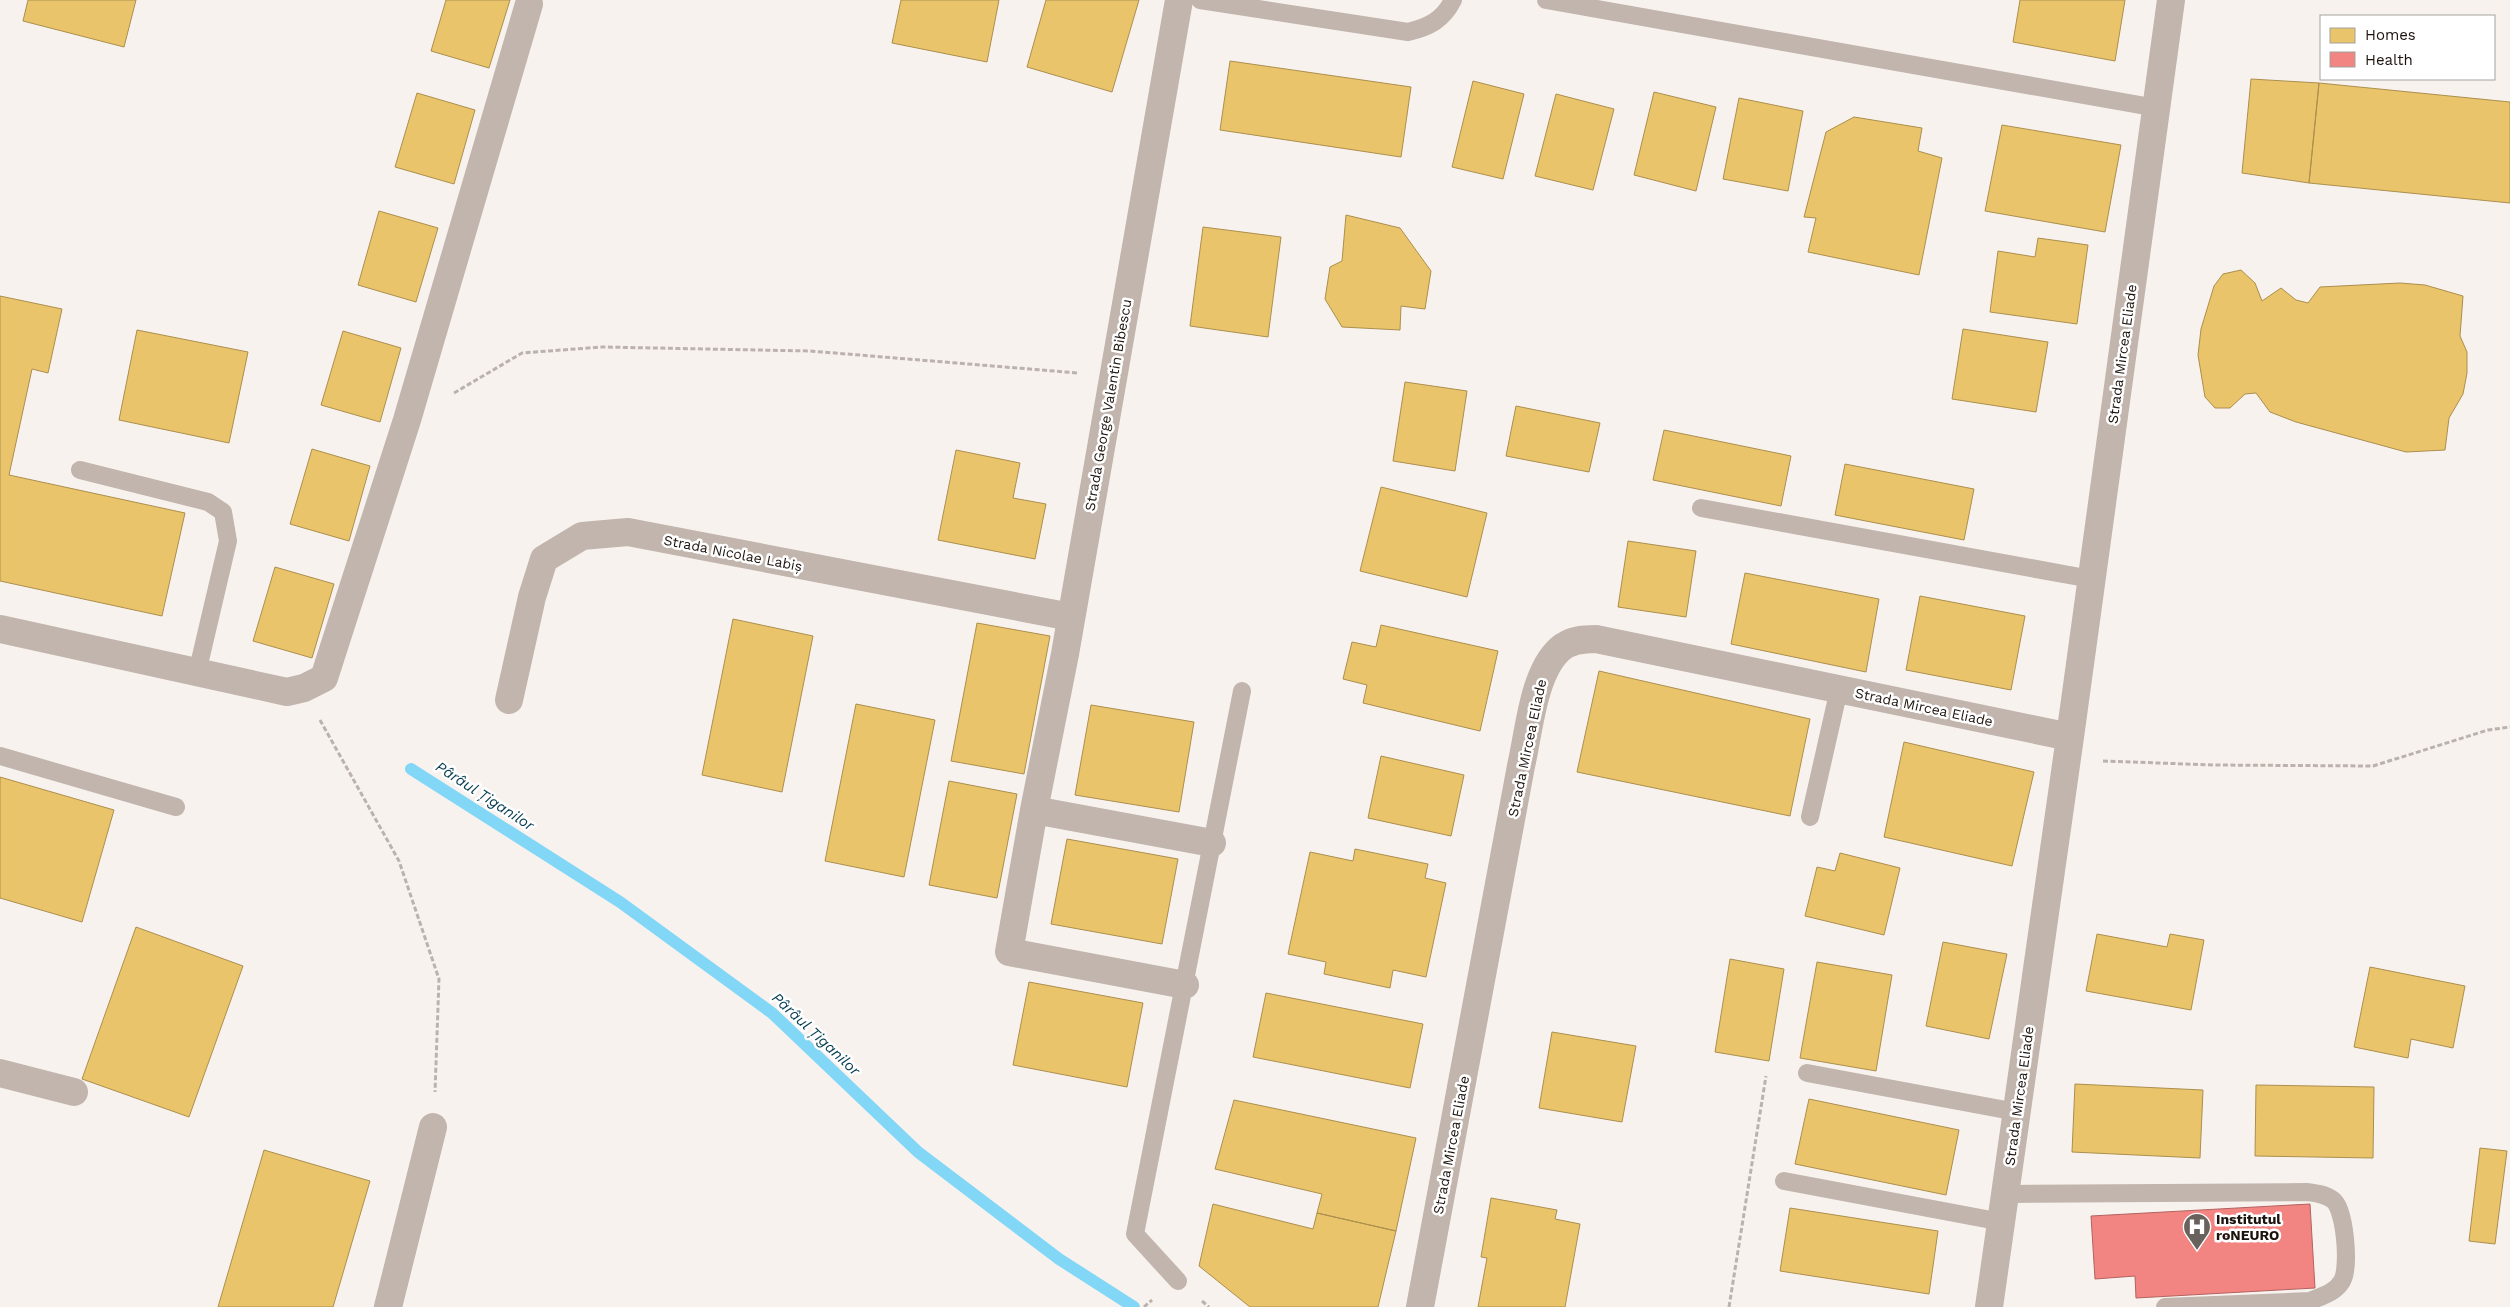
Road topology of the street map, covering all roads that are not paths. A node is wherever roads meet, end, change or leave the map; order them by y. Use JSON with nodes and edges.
{"nodes":[{"id":1,"x":1179,"y":0,"type":"edge"},
{"id":2,"x":1200,"y":0,"type":"edge"},
{"id":3,"x":1453,"y":0,"type":"edge"},
{"id":4,"x":1546,"y":0,"type":"edge"},
{"id":5,"x":2171,"y":0,"type":"edge"},
{"id":6,"x":529,"y":4,"type":"dead end"},
{"id":7,"x":2157,"y":108,"type":"junction"},
{"id":8,"x":80,"y":470,"type":"dead end"},
{"id":9,"x":1701,"y":508,"type":"dead end"},
{"id":10,"x":2091,"y":579,"type":"junction"},
{"id":11,"x":1070,"y":616,"type":"junction"},
{"id":12,"x":0,"y":629,"type":"edge"},
{"id":13,"x":197,"y":673,"type":"junction"},
{"id":14,"x":1839,"y":689,"type":"junction"},
{"id":15,"x":1242,"y":691,"type":"dead end"},
{"id":16,"x":509,"y":700,"type":"dead end"},
{"id":17,"x":2069,"y":748,"type":"junction"},
{"id":18,"x":0,"y":756,"type":"edge"},
{"id":19,"x":176,"y":807,"type":"dead end"},
{"id":20,"x":1034,"y":810,"type":"junction"},
{"id":21,"x":1810,"y":817,"type":"dead end"},
{"id":22,"x":1212,"y":843,"type":"junction"},
{"id":23,"x":1184,"y":985,"type":"junction"},
{"id":24,"x":0,"y":1072,"type":"edge"},
{"id":25,"x":1807,"y":1073,"type":"dead end"},
{"id":26,"x":74,"y":1092,"type":"dead end"},
{"id":27,"x":2017,"y":1112,"type":"junction"},
{"id":28,"x":433,"y":1127,"type":"road end"},
{"id":29,"x":1784,"y":1182,"type":"dead end"},
{"id":30,"x":2005,"y":1194,"type":"junction"},
{"id":31,"x":2002,"y":1222,"type":"junction"},
{"id":32,"x":1178,"y":1281,"type":"dead end"},
{"id":33,"x":388,"y":1307,"type":"edge"},
{"id":34,"x":1420,"y":1307,"type":"edge"},
{"id":35,"x":1989,"y":1307,"type":"edge"},
{"id":36,"x":2166,"y":1307,"type":"edge"}],
"edges":[{"from":1,"to":11,"type":"street","name":"Strada George Valentin Bibescu"},
{"from":2,"to":3,"type":"lane"},
{"from":4,"to":7,"type":"lane"},
{"from":5,"to":7,"type":"street","name":"Strada Mircea Eliade"},
{"from":6,"to":13,"type":"street"},
{"from":7,"to":10,"type":"street","name":"Strada Mircea Eliade"},
{"from":8,"to":13,"type":"lane"},
{"from":9,"to":10,"type":"lane"},
{"from":10,"to":17,"type":"street","name":"Strada Mircea Eliade"},
{"from":11,"to":16,"type":"street","name":"Strada Nicolae Labiș"},
{"from":11,"to":20,"type":"street","name":"Strada George Valentin Bibescu"},
{"from":12,"to":13,"type":"street"},
{"from":14,"to":17,"type":"street","name":"Strada Mircea Eliade"},
{"from":14,"to":21,"type":"lane"},
{"from":14,"to":34,"type":"street","name":"Strada Mircea Eliade"},
{"from":15,"to":22,"type":"lane"},
{"from":17,"to":27,"type":"street","name":"Strada Mircea Eliade"},
{"from":18,"to":19,"type":"lane"},
{"from":20,"to":22,"type":"street"},
{"from":20,"to":23,"type":"street","name":"Strada George Valentin Bibescu"},
{"from":22,"to":23,"type":"lane"},
{"from":23,"to":32,"type":"lane"},
{"from":24,"to":26,"type":"street"},
{"from":25,"to":27,"type":"lane"},
{"from":27,"to":30,"type":"street","name":"Strada Mircea Eliade"},
{"from":28,"to":33,"type":"street"},
{"from":29,"to":31,"type":"lane"},
{"from":30,"to":31,"type":"street","name":"Strada Mircea Eliade"},
{"from":30,"to":36,"type":"lane"},
{"from":31,"to":35,"type":"street","name":"Strada Mircea Eliade"}]}
